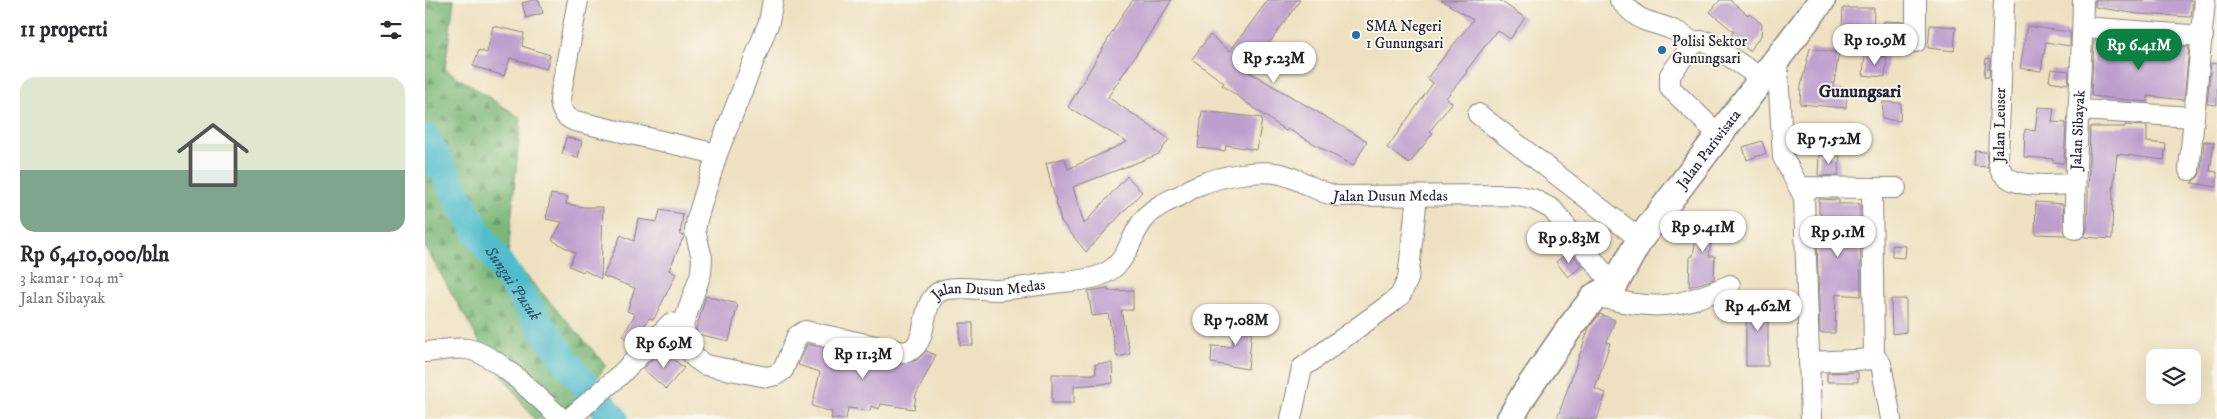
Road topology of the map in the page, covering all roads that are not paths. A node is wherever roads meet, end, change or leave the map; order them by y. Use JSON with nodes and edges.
{"nodes":[{"id":1,"x":578,"y":0,"type":"edge"},
{"id":2,"x":773,"y":0,"type":"edge"},
{"id":3,"x":1619,"y":0,"type":"edge"},
{"id":4,"x":1822,"y":0,"type":"edge"},
{"id":5,"x":1916,"y":0,"type":"edge"},
{"id":6,"x":2004,"y":0,"type":"edge"},
{"id":7,"x":2083,"y":0,"type":"edge"},
{"id":8,"x":2205,"y":0,"type":"edge"},
{"id":9,"x":2083,"y":27,"type":"junction"},
{"id":10,"x":2203,"y":36,"type":"junction"},
{"id":11,"x":1916,"y":42,"type":"dead end"},
{"id":12,"x":1693,"y":44,"type":"junction"},
{"id":13,"x":1777,"y":56,"type":"junction"},
{"id":14,"x":1761,"y":78,"type":"junction"},
{"id":15,"x":2080,"y":110,"type":"junction"},
{"id":16,"x":1478,"y":114,"type":"dead end"},
{"id":17,"x":2193,"y":117,"type":"junction"},
{"id":18,"x":1719,"y":135,"type":"junction"},
{"id":19,"x":717,"y":154,"type":"junction"},
{"id":20,"x":2189,"y":170,"type":"dead end"},
{"id":21,"x":2074,"y":184,"type":"junction"},
{"id":22,"x":1800,"y":188,"type":"junction"},
{"id":23,"x":1872,"y":188,"type":"junction"},
{"id":24,"x":1896,"y":188,"type":"dead end"},
{"id":25,"x":1417,"y":196,"type":"junction"},
{"id":26,"x":2075,"y":230,"type":"dead end"},
{"id":27,"x":1639,"y":239,"type":"junction"},
{"id":28,"x":1730,"y":285,"type":"dead end"},
{"id":29,"x":1605,"y":291,"type":"junction"},
{"id":30,"x":683,"y":325,"type":"junction"},
{"id":31,"x":425,"y":352,"type":"edge"},
{"id":32,"x":1874,"y":359,"type":"junction"},
{"id":33,"x":1809,"y":362,"type":"junction"},
{"id":34,"x":568,"y":417,"type":"edge"},
{"id":35,"x":1291,"y":419,"type":"edge"},
{"id":36,"x":1510,"y":419,"type":"edge"},
{"id":37,"x":1811,"y":419,"type":"edge"},
{"id":38,"x":1891,"y":419,"type":"edge"}],
"edges":[{"from":1,"to":19,"type":"street"},
{"from":2,"to":19,"type":"street"},
{"from":3,"to":12,"type":"street"},
{"from":4,"to":13,"type":"main road","name":"Jalan Pariwisata"},
{"from":5,"to":11,"type":"street"},
{"from":6,"to":21,"type":"street","name":"Jalan Leuser"},
{"from":7,"to":9,"type":"street","name":"Jalan Sibayak"},
{"from":8,"to":10,"type":"street"},
{"from":9,"to":10,"type":"street"},
{"from":9,"to":15,"type":"street","name":"Jalan Sibayak"},
{"from":10,"to":17,"type":"street"},
{"from":12,"to":14,"type":"street"},
{"from":12,"to":18,"type":"street"},
{"from":13,"to":14,"type":"main road","name":"Jalan Pariwisata"},
{"from":13,"to":22,"type":"street"},
{"from":14,"to":18,"type":"main road","name":"Jalan Pariwisata"},
{"from":15,"to":17,"type":"street"},
{"from":15,"to":21,"type":"street","name":"Jalan Sibayak"},
{"from":16,"to":27,"type":"street"},
{"from":17,"to":20,"type":"street"},
{"from":18,"to":27,"type":"main road","name":"Jalan Pariwisata"},
{"from":19,"to":30,"type":"street"},
{"from":21,"to":26,"type":"street","name":"Jalan Sibayak"},
{"from":22,"to":23,"type":"street"},
{"from":22,"to":33,"type":"street"},
{"from":23,"to":24,"type":"street"},
{"from":23,"to":32,"type":"street"},
{"from":25,"to":29,"type":"street","name":"Jalan Dusun Medas"},
{"from":25,"to":30,"type":"street","name":"Jalan Dusun Medas"},
{"from":25,"to":35,"type":"street"},
{"from":27,"to":29,"type":"main road","name":"Jalan Pariwisata"},
{"from":28,"to":29,"type":"street"},
{"from":29,"to":36,"type":"main road","name":"Jalan Pariwisata"},
{"from":30,"to":34,"type":"street"},
{"from":31,"to":34,"type":"street"},
{"from":32,"to":33,"type":"street"},
{"from":32,"to":38,"type":"street"},
{"from":33,"to":37,"type":"street"}]}
